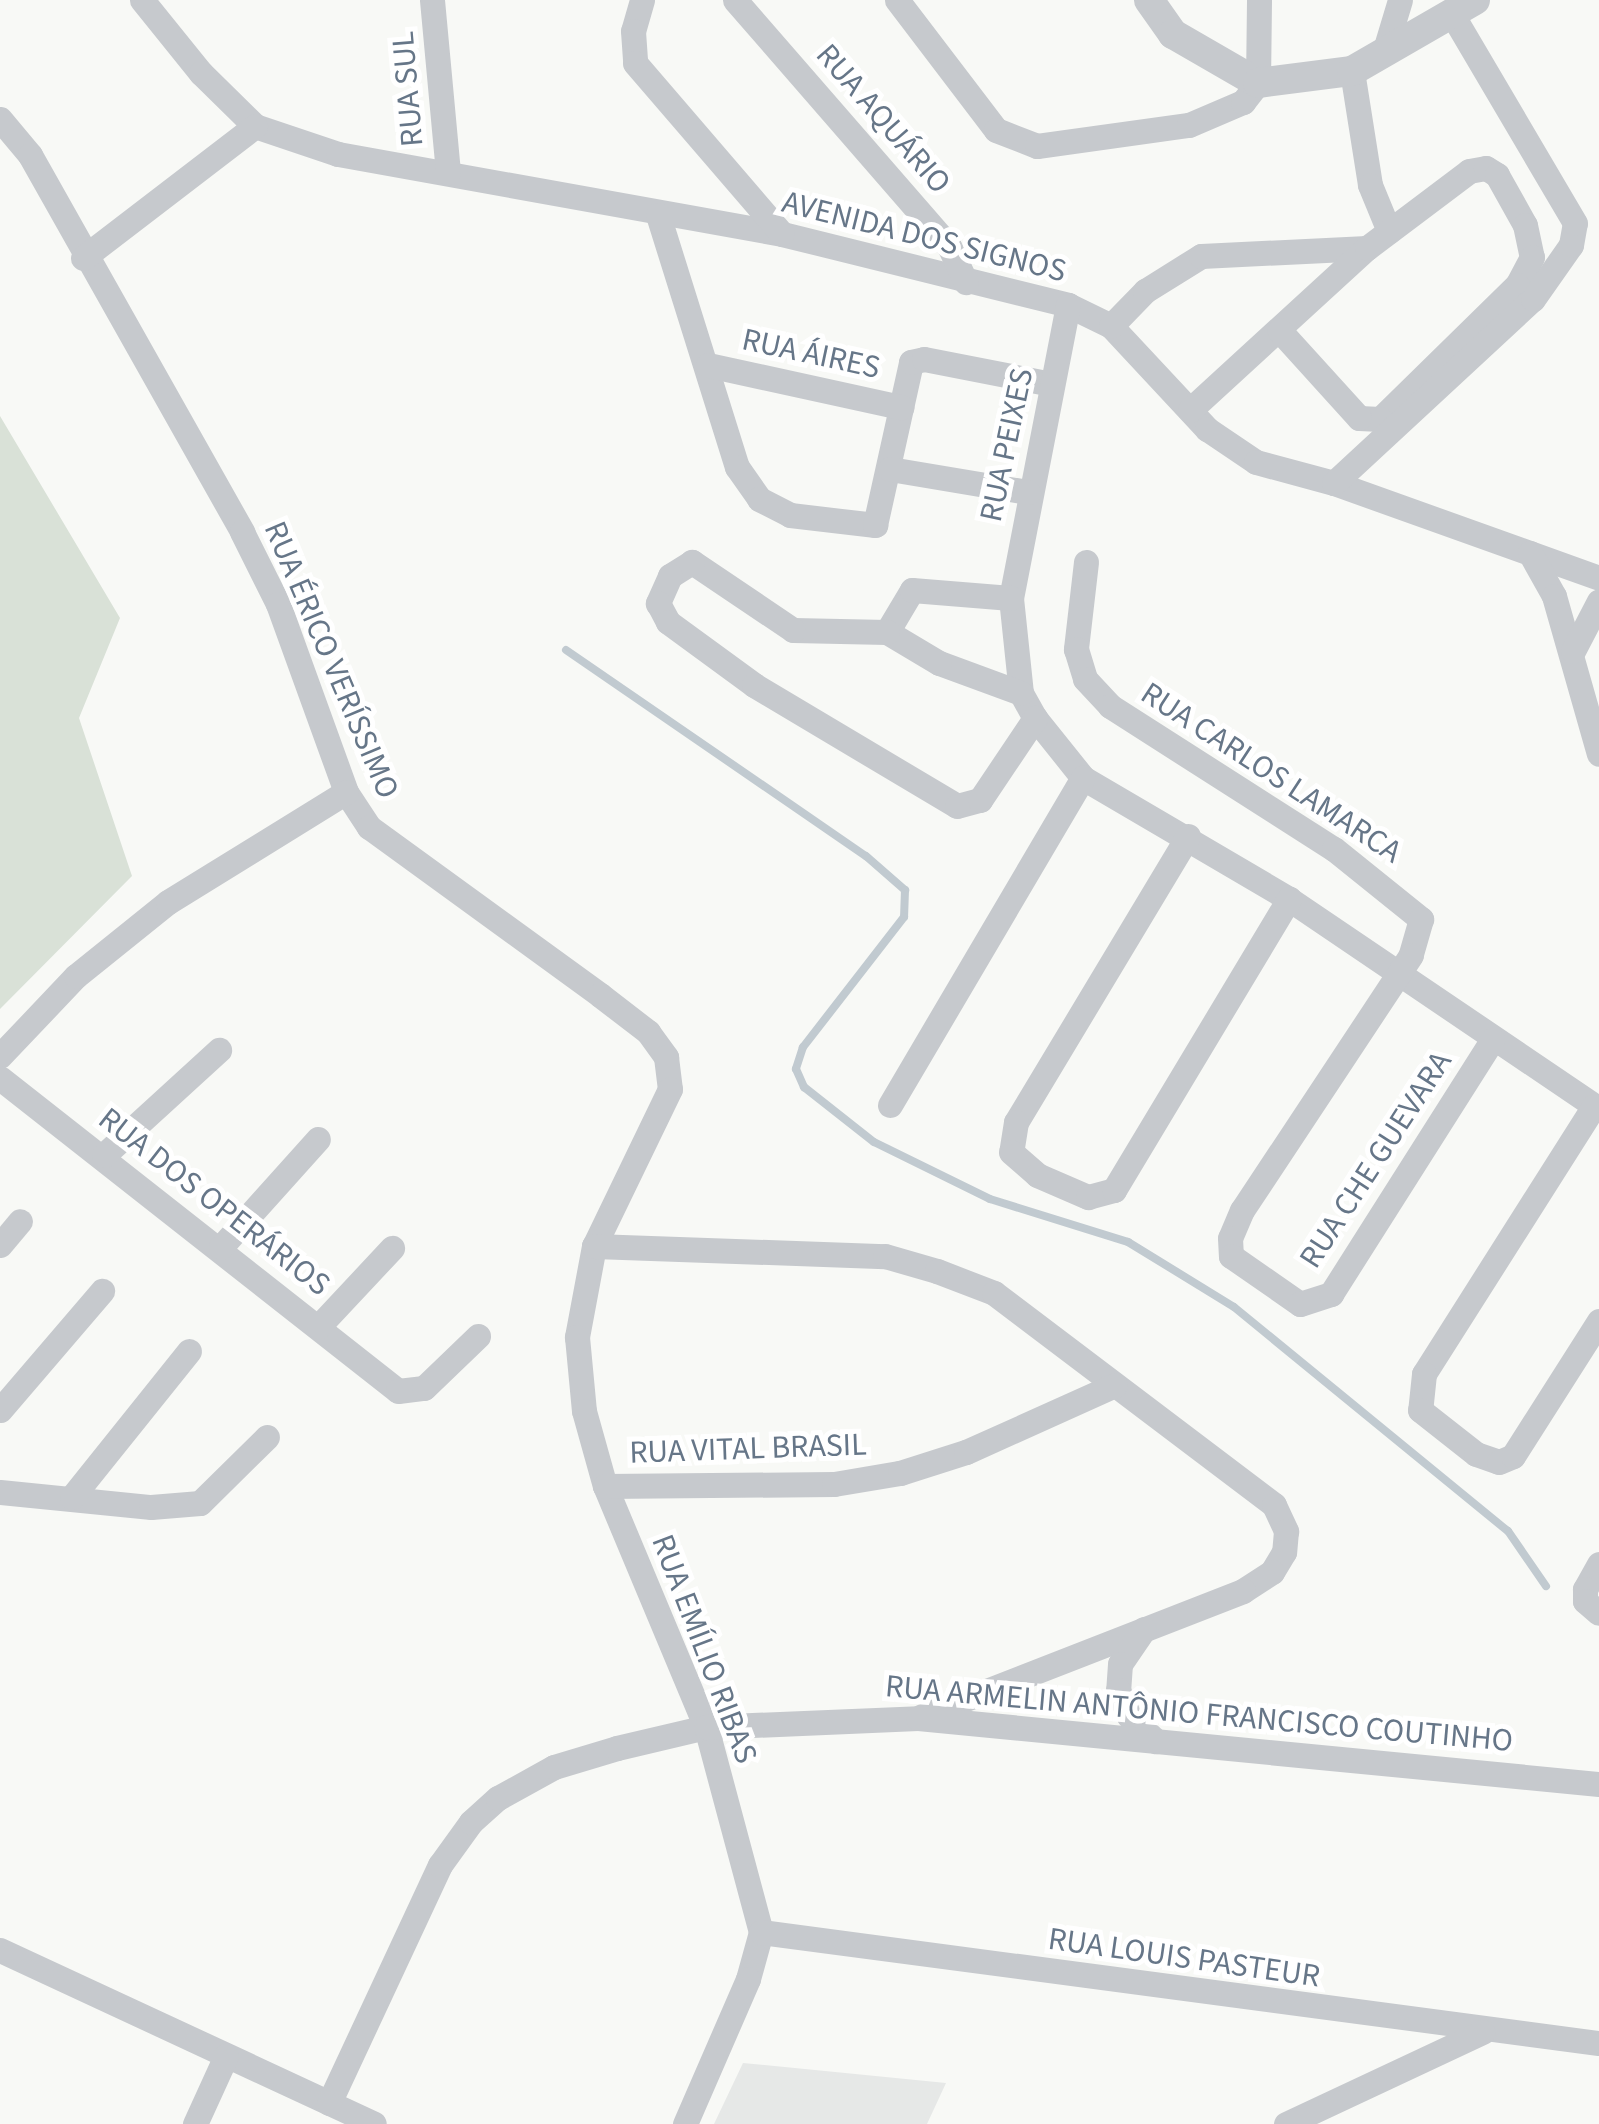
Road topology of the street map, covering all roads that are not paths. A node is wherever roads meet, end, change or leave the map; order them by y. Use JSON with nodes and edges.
{"nodes":[{"id":1,"x":142,"y":0,"type":"edge"},
{"id":2,"x":432,"y":0,"type":"edge"},
{"id":3,"x":642,"y":0,"type":"edge"},
{"id":4,"x":897,"y":0,"type":"edge"},
{"id":5,"x":1149,"y":0,"type":"edge"},
{"id":6,"x":1259,"y":0,"type":"edge"},
{"id":7,"x":1400,"y":0,"type":"edge"},
{"id":8,"x":738,"y":3,"type":"edge"},
{"id":9,"x":1464,"y":7,"type":"edge"},
{"id":10,"x":1384,"y":53,"type":"junction"},
{"id":11,"x":1352,"y":70,"type":"junction"},
{"id":12,"x":1258,"y":83,"type":"junction"},
{"id":13,"x":0,"y":119,"type":"edge"},
{"id":14,"x":256,"y":126,"type":"junction"},
{"id":15,"x":448,"y":172,"type":"junction"},
{"id":16,"x":658,"y":215,"type":"junction"},
{"id":17,"x":1390,"y":231,"type":"junction"},
{"id":18,"x":782,"y":234,"type":"junction"},
{"id":19,"x":1367,"y":248,"type":"junction"},
{"id":20,"x":83,"y":258,"type":"junction"},
{"id":21,"x":966,"y":282,"type":"junction"},
{"id":22,"x":1068,"y":305,"type":"junction"},
{"id":23,"x":1111,"y":326,"type":"junction"},
{"id":24,"x":1280,"y":332,"type":"junction"},
{"id":25,"x":708,"y":365,"type":"junction"},
{"id":26,"x":1052,"y":384,"type":"junction"},
{"id":27,"x":901,"y":406,"type":"junction"},
{"id":28,"x":1190,"y":410,"type":"junction"},
{"id":29,"x":890,"y":469,"type":"junction"},
{"id":30,"x":1334,"y":483,"type":"junction"},
{"id":31,"x":1028,"y":492,"type":"junction"},
{"id":32,"x":1530,"y":553,"type":"junction"},
{"id":33,"x":1086,"y":562,"type":"dead end"},
{"id":34,"x":1599,"y":578,"type":"edge"},
{"id":35,"x":1011,"y":598,"type":"junction"},
{"id":36,"x":1599,"y":601,"type":"edge"},
{"id":37,"x":887,"y":632,"type":"junction"},
{"id":38,"x":1572,"y":651,"type":"junction"},
{"id":39,"x":1021,"y":693,"type":"junction"},
{"id":40,"x":1036,"y":718,"type":"junction"},
{"id":41,"x":1599,"y":754,"type":"edge"},
{"id":42,"x":1083,"y":778,"type":"junction"},
{"id":43,"x":346,"y":792,"type":"junction"},
{"id":44,"x":1188,"y":836,"type":"junction"},
{"id":45,"x":1288,"y":900,"type":"junction"},
{"id":46,"x":1398,"y":974,"type":"junction"},
{"id":47,"x":1492,"y":1040,"type":"junction"},
{"id":48,"x":219,"y":1050,"type":"dead end"},
{"id":49,"x":0,"y":1056,"type":"edge"},
{"id":50,"x":0,"y":1078,"type":"edge"},
{"id":51,"x":890,"y":1105,"type":"dead end"},
{"id":52,"x":1596,"y":1107,"type":"edge"},
{"id":53,"x":318,"y":1139,"type":"dead end"},
{"id":54,"x":104,"y":1155,"type":"junction"},
{"id":55,"x":20,"y":1221,"type":"dead end"},
{"id":56,"x":0,"y":1245,"type":"edge"},
{"id":57,"x":594,"y":1246,"type":"junction"},
{"id":58,"x":221,"y":1247,"type":"junction"},
{"id":59,"x":392,"y":1248,"type":"dead end"},
{"id":60,"x":102,"y":1291,"type":"dead end"},
{"id":61,"x":1599,"y":1322,"type":"edge"},
{"id":62,"x":319,"y":1326,"type":"junction"},
{"id":63,"x":478,"y":1336,"type":"dead end"},
{"id":64,"x":189,"y":1351,"type":"dead end"},
{"id":65,"x":1115,"y":1384,"type":"junction"},
{"id":66,"x":0,"y":1410,"type":"edge"},
{"id":67,"x":267,"y":1438,"type":"dead end"},
{"id":68,"x":605,"y":1486,"type":"junction"},
{"id":69,"x":0,"y":1492,"type":"edge"},
{"id":70,"x":72,"y":1497,"type":"junction"},
{"id":71,"x":1599,"y":1564,"type":"edge"},
{"id":72,"x":1599,"y":1614,"type":"edge"},
{"id":73,"x":1144,"y":1629,"type":"junction"},
{"id":74,"x":918,"y":1718,"type":"junction"},
{"id":75,"x":706,"y":1727,"type":"junction"},
{"id":76,"x":1156,"y":1741,"type":"junction"},
{"id":77,"x":1599,"y":1784,"type":"edge"},
{"id":78,"x":761,"y":1932,"type":"junction"},
{"id":79,"x":0,"y":1950,"type":"edge"},
{"id":80,"x":1482,"y":2032,"type":"junction"},
{"id":81,"x":1599,"y":2044,"type":"edge"},
{"id":82,"x":226,"y":2056,"type":"junction"},
{"id":83,"x":329,"y":2103,"type":"junction"},
{"id":84,"x":195,"y":2124,"type":"edge"},
{"id":85,"x":374,"y":2124,"type":"edge"},
{"id":86,"x":685,"y":2124,"type":"edge"},
{"id":87,"x":1286,"y":2124,"type":"edge"}],
"edges":[{"from":1,"to":14,"type":"street","name":"AVENIDA DOS SIGNOS"},
{"from":2,"to":15,"type":"street","name":"RUA SUL"},
{"from":3,"to":18,"type":"street"},
{"from":4,"to":12,"type":"street"},
{"from":5,"to":12,"type":"street"},
{"from":6,"to":12,"type":"street"},
{"from":7,"to":10,"type":"street"},
{"from":8,"to":21,"type":"street","name":"RUA AQUÁRIO"},
{"from":9,"to":10,"type":"street"},
{"from":9,"to":30,"type":"street"},
{"from":10,"to":11,"type":"street"},
{"from":11,"to":12,"type":"street"},
{"from":11,"to":17,"type":"street"},
{"from":13,"to":20,"type":"street","name":"RUA ÉRICO VERÍSSIMO"},
{"from":14,"to":15,"type":"street","name":"AVENIDA DOS SIGNOS"},
{"from":14,"to":20,"type":"street"},
{"from":15,"to":16,"type":"street","name":"AVENIDA DOS SIGNOS"},
{"from":16,"to":18,"type":"street","name":"AVENIDA DOS SIGNOS"},
{"from":16,"to":25,"type":"street"},
{"from":17,"to":19,"type":"street"},
{"from":17,"to":24,"type":"street"},
{"from":18,"to":21,"type":"street","name":"AVENIDA DOS SIGNOS"},
{"from":19,"to":23,"type":"street"},
{"from":19,"to":24,"type":"street"},
{"from":20,"to":43,"type":"street","name":"RUA ÉRICO VERÍSSIMO"},
{"from":21,"to":22,"type":"street","name":"AVENIDA DOS SIGNOS"},
{"from":22,"to":23,"type":"street","name":"AVENIDA DOS SIGNOS"},
{"from":22,"to":26,"type":"street","name":"RUA PEIXES"},
{"from":23,"to":28,"type":"street","name":"AVENIDA DOS SIGNOS"},
{"from":24,"to":28,"type":"street"},
{"from":25,"to":27,"type":"street","name":"RUA ÁIRES"},
{"from":25,"to":29,"type":"street"},
{"from":26,"to":27,"type":"street"},
{"from":26,"to":31,"type":"street","name":"RUA PEIXES"},
{"from":27,"to":29,"type":"street"},
{"from":28,"to":30,"type":"street","name":"AVENIDA DOS SIGNOS"},
{"from":29,"to":31,"type":"street"},
{"from":30,"to":32,"type":"street","name":"AVENIDA DOS SIGNOS"},
{"from":31,"to":35,"type":"street","name":"RUA PEIXES"},
{"from":32,"to":34,"type":"street","name":"AVENIDA DOS SIGNOS"},
{"from":32,"to":38,"type":"street"},
{"from":33,"to":46,"type":"street","name":"RUA CARLOS LAMARCA"},
{"from":35,"to":37,"type":"street"},
{"from":35,"to":39,"type":"street","name":"RUA PEIXES"},
{"from":36,"to":38,"type":"street"},
{"from":37,"to":39,"type":"street"},
{"from":37,"to":40,"type":"street"},
{"from":38,"to":41,"type":"street"},
{"from":39,"to":40,"type":"street"},
{"from":40,"to":42,"type":"street"},
{"from":42,"to":44,"type":"street"},
{"from":42,"to":51,"type":"street"},
{"from":43,"to":49,"type":"street"},
{"from":43,"to":57,"type":"street","name":"RUA ÉRICO VERÍSSIMO"},
{"from":44,"to":45,"type":"street"},
{"from":44,"to":45,"type":"street"},
{"from":45,"to":46,"type":"street"},
{"from":46,"to":47,"type":"street"},
{"from":46,"to":47,"type":"street","name":"RUA CHE GUEVARA"},
{"from":47,"to":52,"type":"street"},
{"from":48,"to":54,"type":"street"},
{"from":50,"to":54,"type":"street","name":"RUA DOS OPERÁRIOS"},
{"from":52,"to":61,"type":"street"},
{"from":53,"to":58,"type":"street"},
{"from":54,"to":58,"type":"street","name":"RUA DOS OPERÁRIOS"},
{"from":55,"to":56,"type":"street"},
{"from":57,"to":65,"type":"street"},
{"from":57,"to":68,"type":"street","name":"RUA EMÍLIO RIBAS"},
{"from":58,"to":62,"type":"street","name":"RUA DOS OPERÁRIOS"},
{"from":59,"to":62,"type":"street"},
{"from":60,"to":66,"type":"street"},
{"from":62,"to":63,"type":"street","name":"RUA DOS OPERÁRIOS"},
{"from":64,"to":70,"type":"street"},
{"from":65,"to":68,"type":"street","name":"RUA VITAL BRASIL"},
{"from":65,"to":73,"type":"street"},
{"from":67,"to":70,"type":"street"},
{"from":68,"to":75,"type":"street","name":"RUA EMÍLIO RIBAS"},
{"from":69,"to":70,"type":"street"},
{"from":71,"to":72,"type":"street"},
{"from":73,"to":74,"type":"street"},
{"from":73,"to":76,"type":"street"},
{"from":74,"to":75,"type":"street","name":"RUA ARMELIN ANTÔNIO FRANCISCO COUTINHO"},
{"from":74,"to":76,"type":"street","name":"RUA ARMELIN ANTÔNIO FRANCISCO COUTINHO"},
{"from":75,"to":78,"type":"street","name":"RUA EMÍLIO RIBAS"},
{"from":75,"to":83,"type":"street","name":"RUA ARMELIN ANTÔNIO FRANCISCO COUTINHO"},
{"from":76,"to":77,"type":"street","name":"RUA ARMELIN ANTÔNIO FRANCISCO COUTINHO"},
{"from":78,"to":80,"type":"street","name":"RUA LOUIS PASTEUR"},
{"from":78,"to":86,"type":"street"},
{"from":79,"to":82,"type":"street"},
{"from":80,"to":81,"type":"street","name":"RUA LOUIS PASTEUR"},
{"from":80,"to":87,"type":"street"},
{"from":82,"to":83,"type":"street"},
{"from":82,"to":84,"type":"street"},
{"from":83,"to":85,"type":"street"}]}
